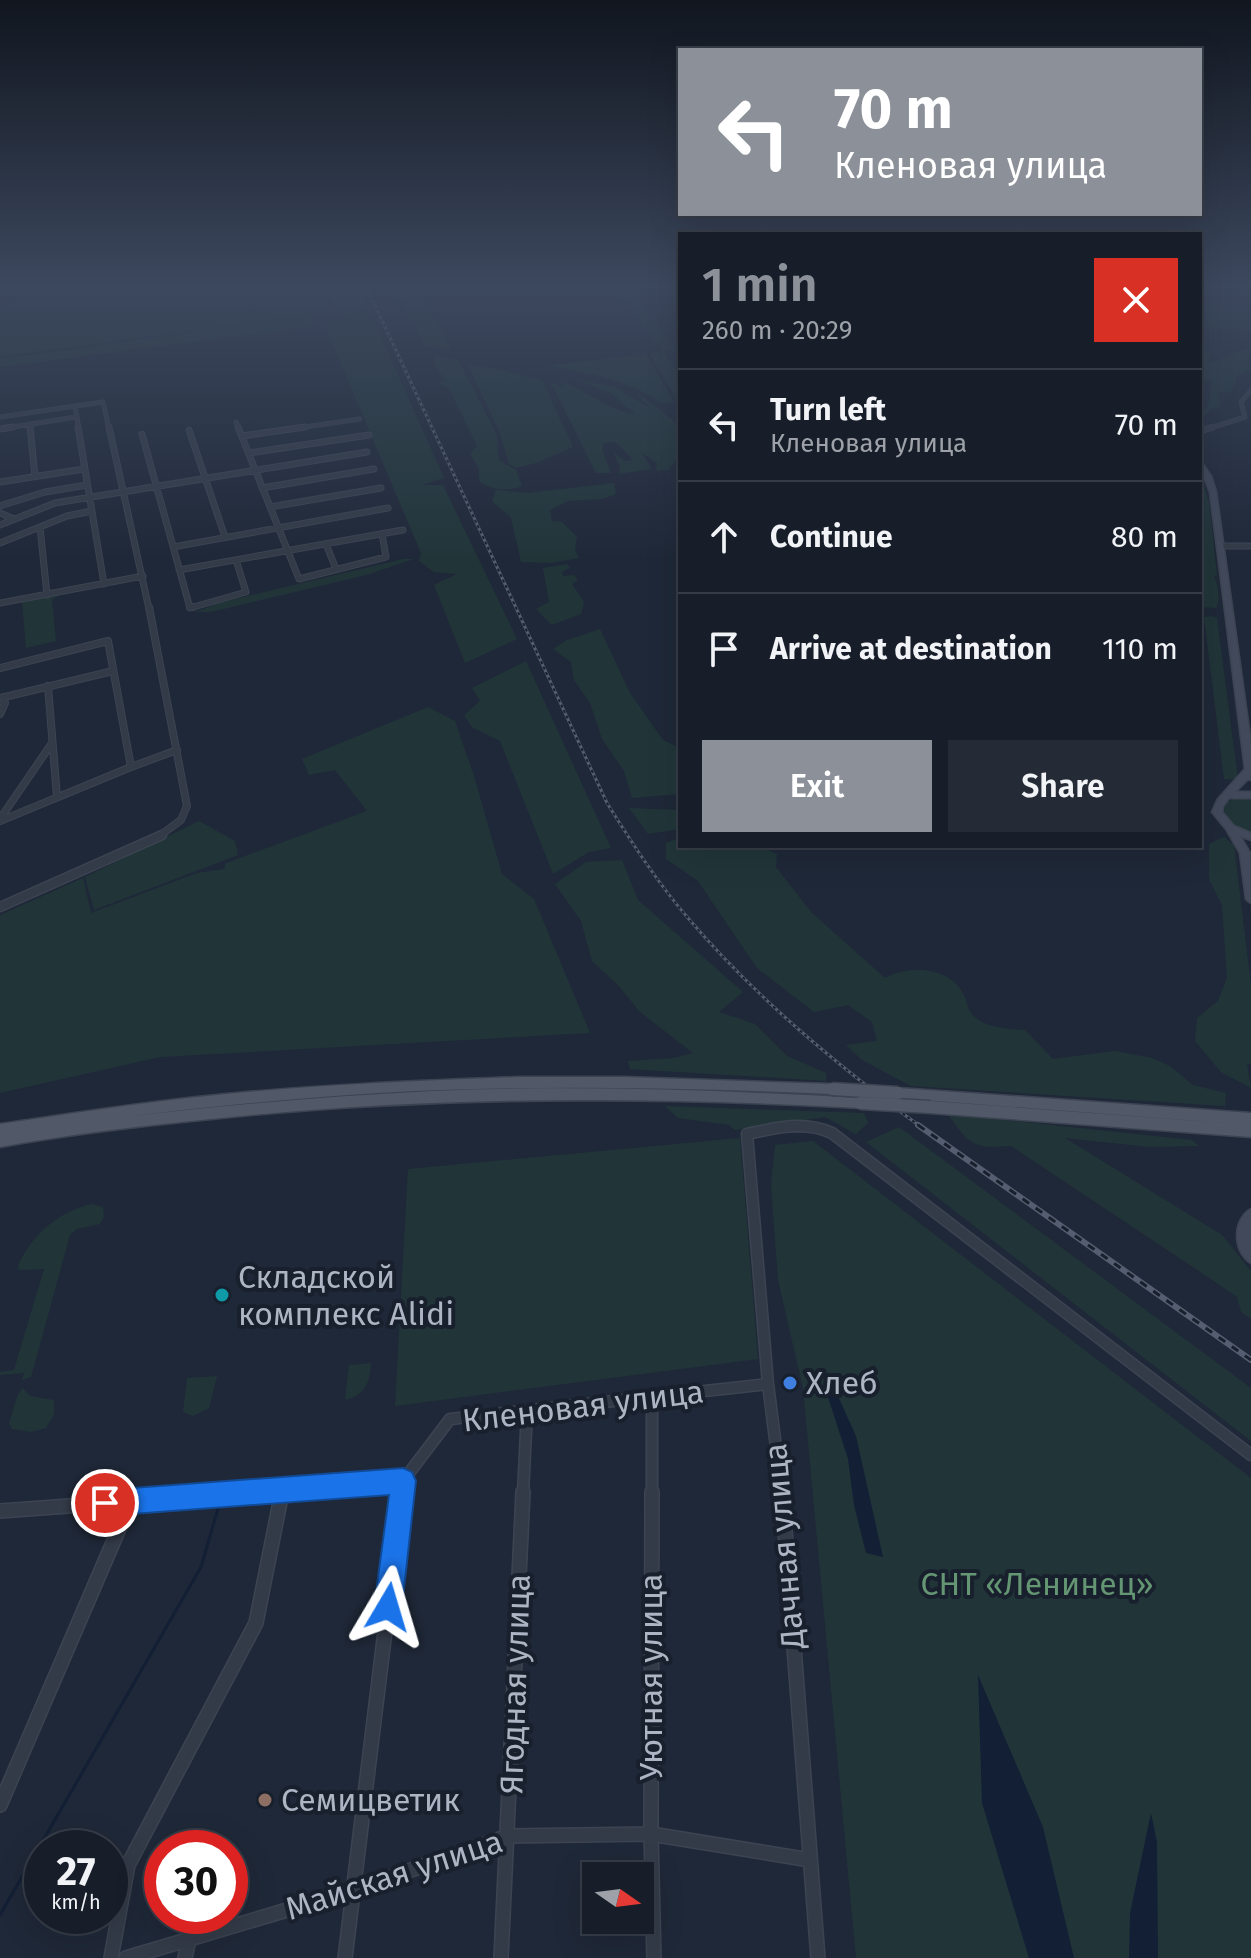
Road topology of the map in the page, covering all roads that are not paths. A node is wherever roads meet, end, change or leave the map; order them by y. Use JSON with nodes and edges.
{"nodes":[{"id":1,"x":1250,"y":392,"type":"edge"},
{"id":2,"x":75,"y":406,"type":"junction"},
{"id":3,"x":0,"y":417,"type":"edge"},
{"id":4,"x":76,"y":417,"type":"junction"},
{"id":5,"x":360,"y":419,"type":"dead end"},
{"id":6,"x":236,"y":422,"type":"dead end"},
{"id":7,"x":30,"y":424,"type":"junction"},
{"id":8,"x":0,"y":429,"type":"edge"},
{"id":9,"x":189,"y":430,"type":"dead end"},
{"id":10,"x":1202,"y":430,"type":"edge"},
{"id":11,"x":142,"y":434,"type":"dead end"},
{"id":12,"x":369,"y":435,"type":"dead end"},
{"id":13,"x":242,"y":436,"type":"junction"},
{"id":14,"x":367,"y":452,"type":"dead end"},
{"id":15,"x":249,"y":453,"type":"junction"},
{"id":16,"x":1202,"y":467,"type":"edge"},
{"id":17,"x":84,"y":469,"type":"junction"},
{"id":18,"x":374,"y":469,"type":"dead end"},
{"id":19,"x":256,"y":471,"type":"junction"},
{"id":20,"x":35,"y":476,"type":"junction"},
{"id":21,"x":207,"y":479,"type":"junction"},
{"id":22,"x":0,"y":482,"type":"edge"},
{"id":23,"x":87,"y":485,"type":"junction"},
{"id":24,"x":157,"y":487,"type":"junction"},
{"id":25,"x":262,"y":488,"type":"junction"},
{"id":26,"x":381,"y":488,"type":"dead end"},
{"id":27,"x":123,"y":492,"type":"junction"},
{"id":28,"x":89,"y":497,"type":"junction"},
{"id":29,"x":270,"y":507,"type":"junction"},
{"id":30,"x":388,"y":508,"type":"dead end"},
{"id":31,"x":1,"y":511,"type":"edge"},
{"id":32,"x":92,"y":511,"type":"junction"},
{"id":33,"x":14,"y":519,"type":"junction"},
{"id":34,"x":0,"y":525,"type":"edge"},
{"id":35,"x":40,"y":527,"type":"junction"},
{"id":36,"x":278,"y":528,"type":"junction"},
{"id":37,"x":403,"y":530,"type":"dead end"},
{"id":38,"x":382,"y":534,"type":"junction"},
{"id":39,"x":225,"y":537,"type":"junction"},
{"id":40,"x":0,"y":543,"type":"edge"},
{"id":41,"x":326,"y":544,"type":"junction"},
{"id":42,"x":1220,"y":546,"type":"junction"},
{"id":43,"x":1251,"y":546,"type":"edge"},
{"id":44,"x":173,"y":547,"type":"junction"},
{"id":45,"x":287,"y":551,"type":"junction"},
{"id":46,"x":236,"y":560,"type":"junction"},
{"id":47,"x":336,"y":569,"type":"junction"},
{"id":48,"x":179,"y":570,"type":"junction"},
{"id":49,"x":143,"y":576,"type":"junction"},
{"id":50,"x":104,"y":584,"type":"junction"},
{"id":51,"x":47,"y":595,"type":"junction"},
{"id":52,"x":0,"y":603,"type":"edge"},
{"id":53,"x":0,"y":668,"type":"edge"},
{"id":54,"x":113,"y":671,"type":"junction"},
{"id":55,"x":48,"y":686,"type":"junction"},
{"id":56,"x":2,"y":698,"type":"edge"},
{"id":57,"x":0,"y":714,"type":"edge"},
{"id":58,"x":52,"y":743,"type":"junction"},
{"id":59,"x":177,"y":750,"type":"junction"},
{"id":60,"x":131,"y":767,"type":"junction"},
{"id":61,"x":1250,"y":774,"type":"edge"},
{"id":62,"x":1228,"y":795,"type":"junction"},
{"id":63,"x":1251,"y":795,"type":"edge"},
{"id":64,"x":57,"y":797,"type":"junction"},
{"id":65,"x":0,"y":820,"type":"edge"},
{"id":66,"x":1231,"y":828,"type":"junction"},
{"id":67,"x":1251,"y":837,"type":"edge"},
{"id":68,"x":1251,"y":899,"type":"edge"},
{"id":69,"x":0,"y":907,"type":"edge"},
{"id":70,"x":1248,"y":1125,"type":"edge"},
{"id":71,"x":0,"y":1130,"type":"edge"},
{"id":72,"x":0,"y":1141,"type":"edge"},
{"id":73,"x":1251,"y":1215,"type":"edge"},
{"id":74,"x":1251,"y":1257,"type":"edge"},
{"id":75,"x":768,"y":1384,"type":"junction"},
{"id":76,"x":652,"y":1397,"type":"junction"},
{"id":77,"x":527,"y":1411,"type":"junction"},
{"id":78,"x":1251,"y":1455,"type":"edge"},
{"id":79,"x":403,"y":1481,"type":"junction"},
{"id":80,"x":282,"y":1490,"type":"junction"},
{"id":81,"x":131,"y":1501,"type":"junction"},
{"id":82,"x":0,"y":1511,"type":"edge"},
{"id":83,"x":0,"y":1805,"type":"edge"},
{"id":84,"x":651,"y":1834,"type":"junction"},
{"id":85,"x":508,"y":1836,"type":"junction"},
{"id":86,"x":810,"y":1860,"type":"junction"},
{"id":87,"x":354,"y":1890,"type":"junction"},
{"id":88,"x":189,"y":1939,"type":"junction"},
{"id":89,"x":111,"y":1958,"type":"edge"},
{"id":90,"x":126,"y":1958,"type":"edge"},
{"id":91,"x":185,"y":1958,"type":"edge"},
{"id":92,"x":345,"y":1958,"type":"edge"},
{"id":93,"x":501,"y":1958,"type":"edge"},
{"id":94,"x":654,"y":1958,"type":"edge"},
{"id":95,"x":818,"y":1958,"type":"edge"}],
"edges":[{"from":1,"to":10,"type":"street"},
{"from":2,"to":3,"type":"street"},
{"from":2,"to":4,"type":"street"},
{"from":2,"to":27,"type":"street"},
{"from":4,"to":7,"type":"street"},
{"from":4,"to":17,"type":"street"},
{"from":5,"to":13,"type":"street"},
{"from":6,"to":13,"type":"street"},
{"from":7,"to":8,"type":"street"},
{"from":7,"to":20,"type":"street"},
{"from":9,"to":21,"type":"street"},
{"from":11,"to":24,"type":"street"},
{"from":12,"to":15,"type":"street"},
{"from":13,"to":15,"type":"street"},
{"from":14,"to":19,"type":"street"},
{"from":15,"to":19,"type":"street"},
{"from":16,"to":42,"type":"main road"},
{"from":17,"to":20,"type":"street"},
{"from":17,"to":23,"type":"street"},
{"from":18,"to":25,"type":"street"},
{"from":19,"to":21,"type":"street"},
{"from":19,"to":25,"type":"street"},
{"from":20,"to":22,"type":"street"},
{"from":21,"to":24,"type":"street"},
{"from":21,"to":39,"type":"street"},
{"from":23,"to":28,"type":"street"},
{"from":23,"to":31,"type":"street"},
{"from":24,"to":27,"type":"street"},
{"from":24,"to":44,"type":"street"},
{"from":25,"to":29,"type":"street"},
{"from":26,"to":29,"type":"street"},
{"from":27,"to":28,"type":"street"},
{"from":27,"to":49,"type":"street"},
{"from":28,"to":32,"type":"street"},
{"from":28,"to":33,"type":"street"},
{"from":29,"to":36,"type":"street"},
{"from":30,"to":36,"type":"street"},
{"from":31,"to":33,"type":"street"},
{"from":32,"to":35,"type":"street"},
{"from":32,"to":50,"type":"street"},
{"from":33,"to":34,"type":"street"},
{"from":35,"to":40,"type":"street"},
{"from":35,"to":51,"type":"street"},
{"from":36,"to":39,"type":"street"},
{"from":36,"to":45,"type":"street"},
{"from":37,"to":38,"type":"street"},
{"from":38,"to":41,"type":"street"},
{"from":38,"to":47,"type":"street"},
{"from":39,"to":44,"type":"street"},
{"from":41,"to":45,"type":"street"},
{"from":41,"to":47,"type":"street"},
{"from":42,"to":43,"type":"street"},
{"from":42,"to":61,"type":"main road"},
{"from":44,"to":48,"type":"street"},
{"from":45,"to":46,"type":"street"},
{"from":45,"to":47,"type":"street"},
{"from":46,"to":48,"type":"street"},
{"from":46,"to":48,"type":"street"},
{"from":49,"to":50,"type":"street"},
{"from":49,"to":59,"type":"street"},
{"from":50,"to":51,"type":"street"},
{"from":51,"to":52,"type":"street"},
{"from":53,"to":54,"type":"street"},
{"from":54,"to":55,"type":"street"},
{"from":54,"to":60,"type":"street"},
{"from":55,"to":56,"type":"street"},
{"from":55,"to":58,"type":"street"},
{"from":56,"to":57,"type":"street"},
{"from":58,"to":64,"type":"street"},
{"from":58,"to":65,"type":"street"},
{"from":59,"to":60,"type":"street"},
{"from":59,"to":69,"type":"street"},
{"from":60,"to":64,"type":"street"},
{"from":61,"to":62,"type":"main road"},
{"from":62,"to":63,"type":"main road"},
{"from":62,"to":66,"type":"main road"},
{"from":64,"to":65,"type":"street"},
{"from":66,"to":67,"type":"main road"},
{"from":66,"to":68,"type":"main road"},
{"from":70,"to":71,"type":"main road","bridge":true},
{"from":70,"to":72,"type":"main road","bridge":true},
{"from":73,"to":74,"type":"main road"},
{"from":75,"to":76,"type":"street","name":"Кленовая улица"},
{"from":75,"to":78,"type":"street","name":"Дачная улица"},
{"from":75,"to":86,"type":"street","name":"Дачная улица"},
{"from":76,"to":77,"type":"street","name":"Кленовая улица"},
{"from":76,"to":84,"type":"street","name":"Уютная улица"},
{"from":77,"to":79,"type":"street","name":"Кленовая улица"},
{"from":77,"to":85,"type":"street","name":"Ягодная улица"},
{"from":79,"to":80,"type":"street"},
{"from":79,"to":87,"type":"street"},
{"from":80,"to":81,"type":"street"},
{"from":80,"to":89,"type":"street"},
{"from":81,"to":82,"type":"street"},
{"from":81,"to":83,"type":"street"},
{"from":84,"to":85,"type":"street","name":"Майская улица"},
{"from":84,"to":86,"type":"street","name":"Майская улица"},
{"from":84,"to":94,"type":"street","name":"Уютная улица"},
{"from":85,"to":87,"type":"street","name":"Майская улица"},
{"from":85,"to":93,"type":"street","name":"Ягодная улица"},
{"from":86,"to":95,"type":"street","name":"Дачная улица"},
{"from":87,"to":88,"type":"street","name":"Майская улица"},
{"from":87,"to":92,"type":"street"},
{"from":88,"to":90,"type":"street","name":"Майская улица"},
{"from":88,"to":91,"type":"street"}]}
